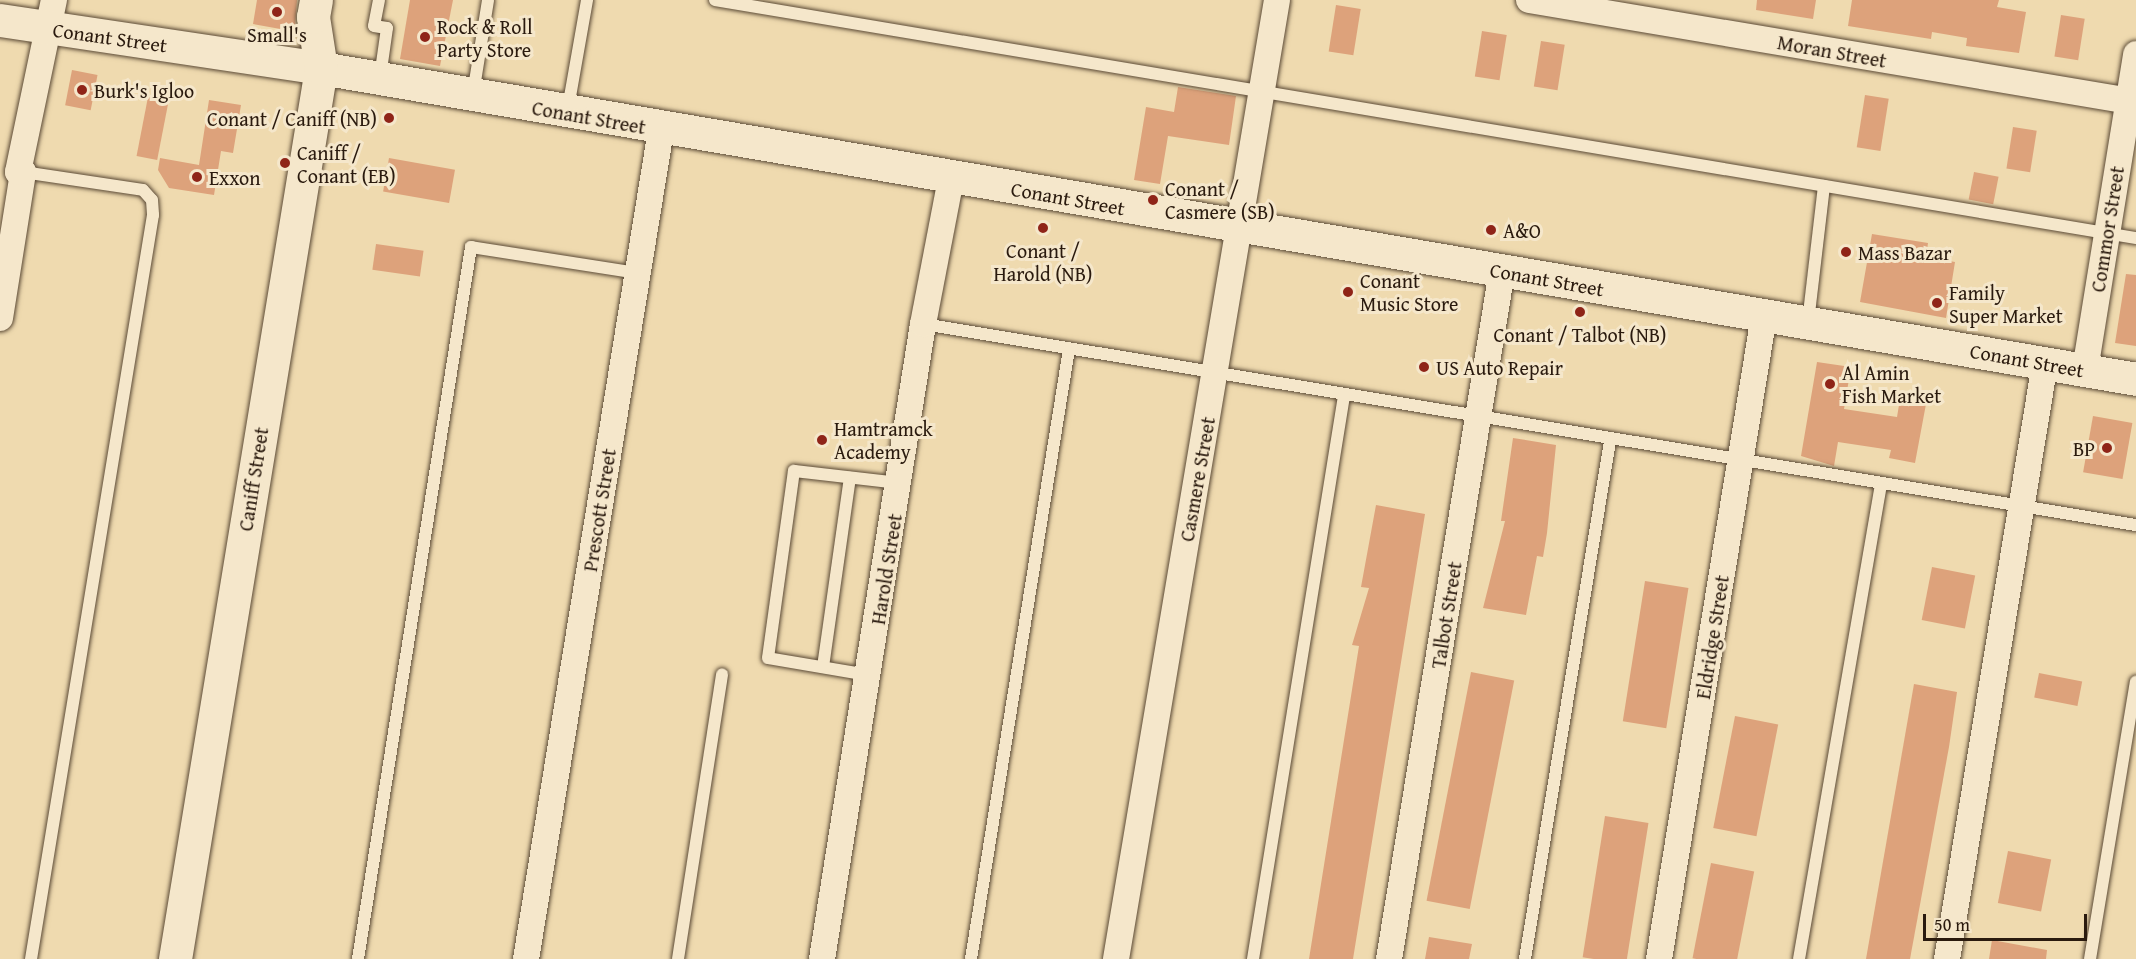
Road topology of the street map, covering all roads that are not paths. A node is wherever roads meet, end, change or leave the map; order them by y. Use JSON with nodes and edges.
{"nodes":[{"id":1,"x":316,"y":0,"type":"edge"},
{"id":2,"x":379,"y":0,"type":"edge"},
{"id":3,"x":488,"y":0,"type":"edge"},
{"id":4,"x":587,"y":0,"type":"edge"},
{"id":5,"x":715,"y":0,"type":"edge"},
{"id":6,"x":1277,"y":0,"type":"edge"},
{"id":7,"x":1529,"y":0,"type":"edge"},
{"id":8,"x":50,"y":14,"type":"edge"},
{"id":9,"x":0,"y":20,"type":"edge"},
{"id":10,"x":2136,"y":54,"type":"edge"},
{"id":11,"x":321,"y":68,"type":"junction"},
{"id":12,"x":380,"y":79,"type":"junction"},
{"id":13,"x":1261,"y":92,"type":"junction"},
{"id":14,"x":472,"y":96,"type":"junction"},
{"id":15,"x":2132,"y":102,"type":"edge"},
{"id":16,"x":567,"y":113,"type":"junction"},
{"id":17,"x":661,"y":130,"type":"junction"},
{"id":18,"x":23,"y":172,"type":"junction"},
{"id":19,"x":951,"y":178,"type":"junction"},
{"id":20,"x":1824,"y":186,"type":"junction"},
{"id":21,"x":1238,"y":227,"type":"junction"},
{"id":22,"x":2107,"y":233,"type":"junction"},
{"id":23,"x":2136,"y":238,"type":"edge"},
{"id":24,"x":1502,"y":272,"type":"junction"},
{"id":25,"x":638,"y":273,"type":"junction"},
{"id":26,"x":1764,"y":316,"type":"junction"},
{"id":27,"x":0,"y":318,"type":"edge"},
{"id":28,"x":1808,"y":323,"type":"junction"},
{"id":29,"x":923,"y":324,"type":"junction"},
{"id":30,"x":1069,"y":349,"type":"junction"},
{"id":31,"x":2045,"y":363,"type":"junction"},
{"id":32,"x":2085,"y":370,"type":"junction"},
{"id":33,"x":1214,"y":374,"type":"junction"},
{"id":34,"x":2136,"y":379,"type":"edge"},
{"id":35,"x":1344,"y":396,"type":"junction"},
{"id":36,"x":1478,"y":417,"type":"junction"},
{"id":37,"x":1610,"y":441,"type":"junction"},
{"id":38,"x":1740,"y":462,"type":"junction"},
{"id":39,"x":850,"y":477,"type":"junction"},
{"id":40,"x":899,"y":483,"type":"junction"},
{"id":41,"x":1881,"y":485,"type":"junction"},
{"id":42,"x":2021,"y":506,"type":"junction"},
{"id":43,"x":2136,"y":525,"type":"edge"},
{"id":44,"x":823,"y":668,"type":"junction"},
{"id":45,"x":722,"y":674,"type":"dead end"},
{"id":46,"x":870,"y":676,"type":"junction"},
{"id":47,"x":2136,"y":682,"type":"edge"},
{"id":48,"x":31,"y":959,"type":"edge"},
{"id":49,"x":174,"y":959,"type":"edge"},
{"id":50,"x":358,"y":959,"type":"edge"},
{"id":51,"x":526,"y":959,"type":"edge"},
{"id":52,"x":678,"y":959,"type":"edge"},
{"id":53,"x":822,"y":959,"type":"edge"},
{"id":54,"x":971,"y":959,"type":"edge"},
{"id":55,"x":1116,"y":959,"type":"edge"},
{"id":56,"x":1253,"y":959,"type":"edge"},
{"id":57,"x":1389,"y":959,"type":"edge"},
{"id":58,"x":1525,"y":959,"type":"edge"},
{"id":59,"x":1659,"y":959,"type":"edge"},
{"id":60,"x":1799,"y":959,"type":"edge"},
{"id":61,"x":1947,"y":959,"type":"edge"},
{"id":62,"x":2090,"y":959,"type":"edge"}],
"edges":[{"from":1,"to":11,"type":"main road","name":"Caniff Street"},
{"from":2,"to":12,"type":"lane"},
{"from":3,"to":14,"type":"lane"},
{"from":4,"to":16,"type":"lane"},
{"from":5,"to":13,"type":"lane"},
{"from":6,"to":13,"type":"street","name":"Casmere Street"},
{"from":7,"to":15,"type":"street","name":"Moran Street"},
{"from":8,"to":9,"type":"main road","name":"Conant Street"},
{"from":8,"to":11,"type":"main road","name":"Conant Street"},
{"from":8,"to":18,"type":"street"},
{"from":10,"to":15,"type":"street","name":"Commor Street"},
{"from":11,"to":12,"type":"main road","name":"Conant Street"},
{"from":11,"to":49,"type":"main road","name":"Caniff Street"},
{"from":12,"to":14,"type":"main road","name":"Conant Street"},
{"from":13,"to":20,"type":"lane"},
{"from":13,"to":21,"type":"street","name":"Casmere Street"},
{"from":14,"to":16,"type":"main road","name":"Conant Street"},
{"from":15,"to":22,"type":"street","name":"Commor Street"},
{"from":16,"to":17,"type":"main road","name":"Conant Street"},
{"from":17,"to":19,"type":"main road","name":"Conant Street"},
{"from":17,"to":25,"type":"street","name":"Prescott Street"},
{"from":18,"to":27,"type":"street"},
{"from":18,"to":48,"type":"lane"},
{"from":19,"to":21,"type":"main road","name":"Conant Street"},
{"from":19,"to":29,"type":"street","name":"Harold Street"},
{"from":20,"to":22,"type":"lane"},
{"from":20,"to":28,"type":"lane"},
{"from":21,"to":24,"type":"main road","name":"Conant Street"},
{"from":21,"to":33,"type":"street","name":"Casmere Street"},
{"from":22,"to":23,"type":"lane"},
{"from":22,"to":32,"type":"street","name":"Commor Street"},
{"from":24,"to":26,"type":"main road","name":"Conant Street"},
{"from":24,"to":36,"type":"street","name":"Talbot Street"},
{"from":25,"to":50,"type":"lane"},
{"from":25,"to":51,"type":"street","name":"Prescott Street"},
{"from":26,"to":28,"type":"main road","name":"Conant Street"},
{"from":26,"to":38,"type":"street","name":"Eldridge Street"},
{"from":28,"to":31,"type":"main road","name":"Conant Street"},
{"from":29,"to":30,"type":"lane"},
{"from":29,"to":40,"type":"street","name":"Harold Street"},
{"from":30,"to":33,"type":"lane"},
{"from":30,"to":54,"type":"lane"},
{"from":31,"to":32,"type":"main road","name":"Conant Street"},
{"from":31,"to":42,"type":"street"},
{"from":32,"to":34,"type":"main road","name":"Conant Street"},
{"from":33,"to":35,"type":"lane"},
{"from":33,"to":55,"type":"street","name":"Casmere Street"},
{"from":35,"to":36,"type":"lane"},
{"from":35,"to":56,"type":"lane"},
{"from":36,"to":37,"type":"lane"},
{"from":36,"to":57,"type":"street","name":"Talbot Street"},
{"from":37,"to":38,"type":"lane"},
{"from":37,"to":58,"type":"lane"},
{"from":38,"to":41,"type":"lane"},
{"from":38,"to":59,"type":"street","name":"Eldridge Street"},
{"from":39,"to":40,"type":"lane"},
{"from":39,"to":44,"type":"lane"},
{"from":39,"to":44,"type":"lane"},
{"from":40,"to":46,"type":"street","name":"Harold Street"},
{"from":41,"to":42,"type":"lane"},
{"from":41,"to":60,"type":"lane"},
{"from":42,"to":43,"type":"lane"},
{"from":42,"to":61,"type":"street"},
{"from":44,"to":46,"type":"lane"},
{"from":45,"to":52,"type":"lane"},
{"from":46,"to":53,"type":"street","name":"Harold Street"},
{"from":47,"to":62,"type":"lane"}]}
